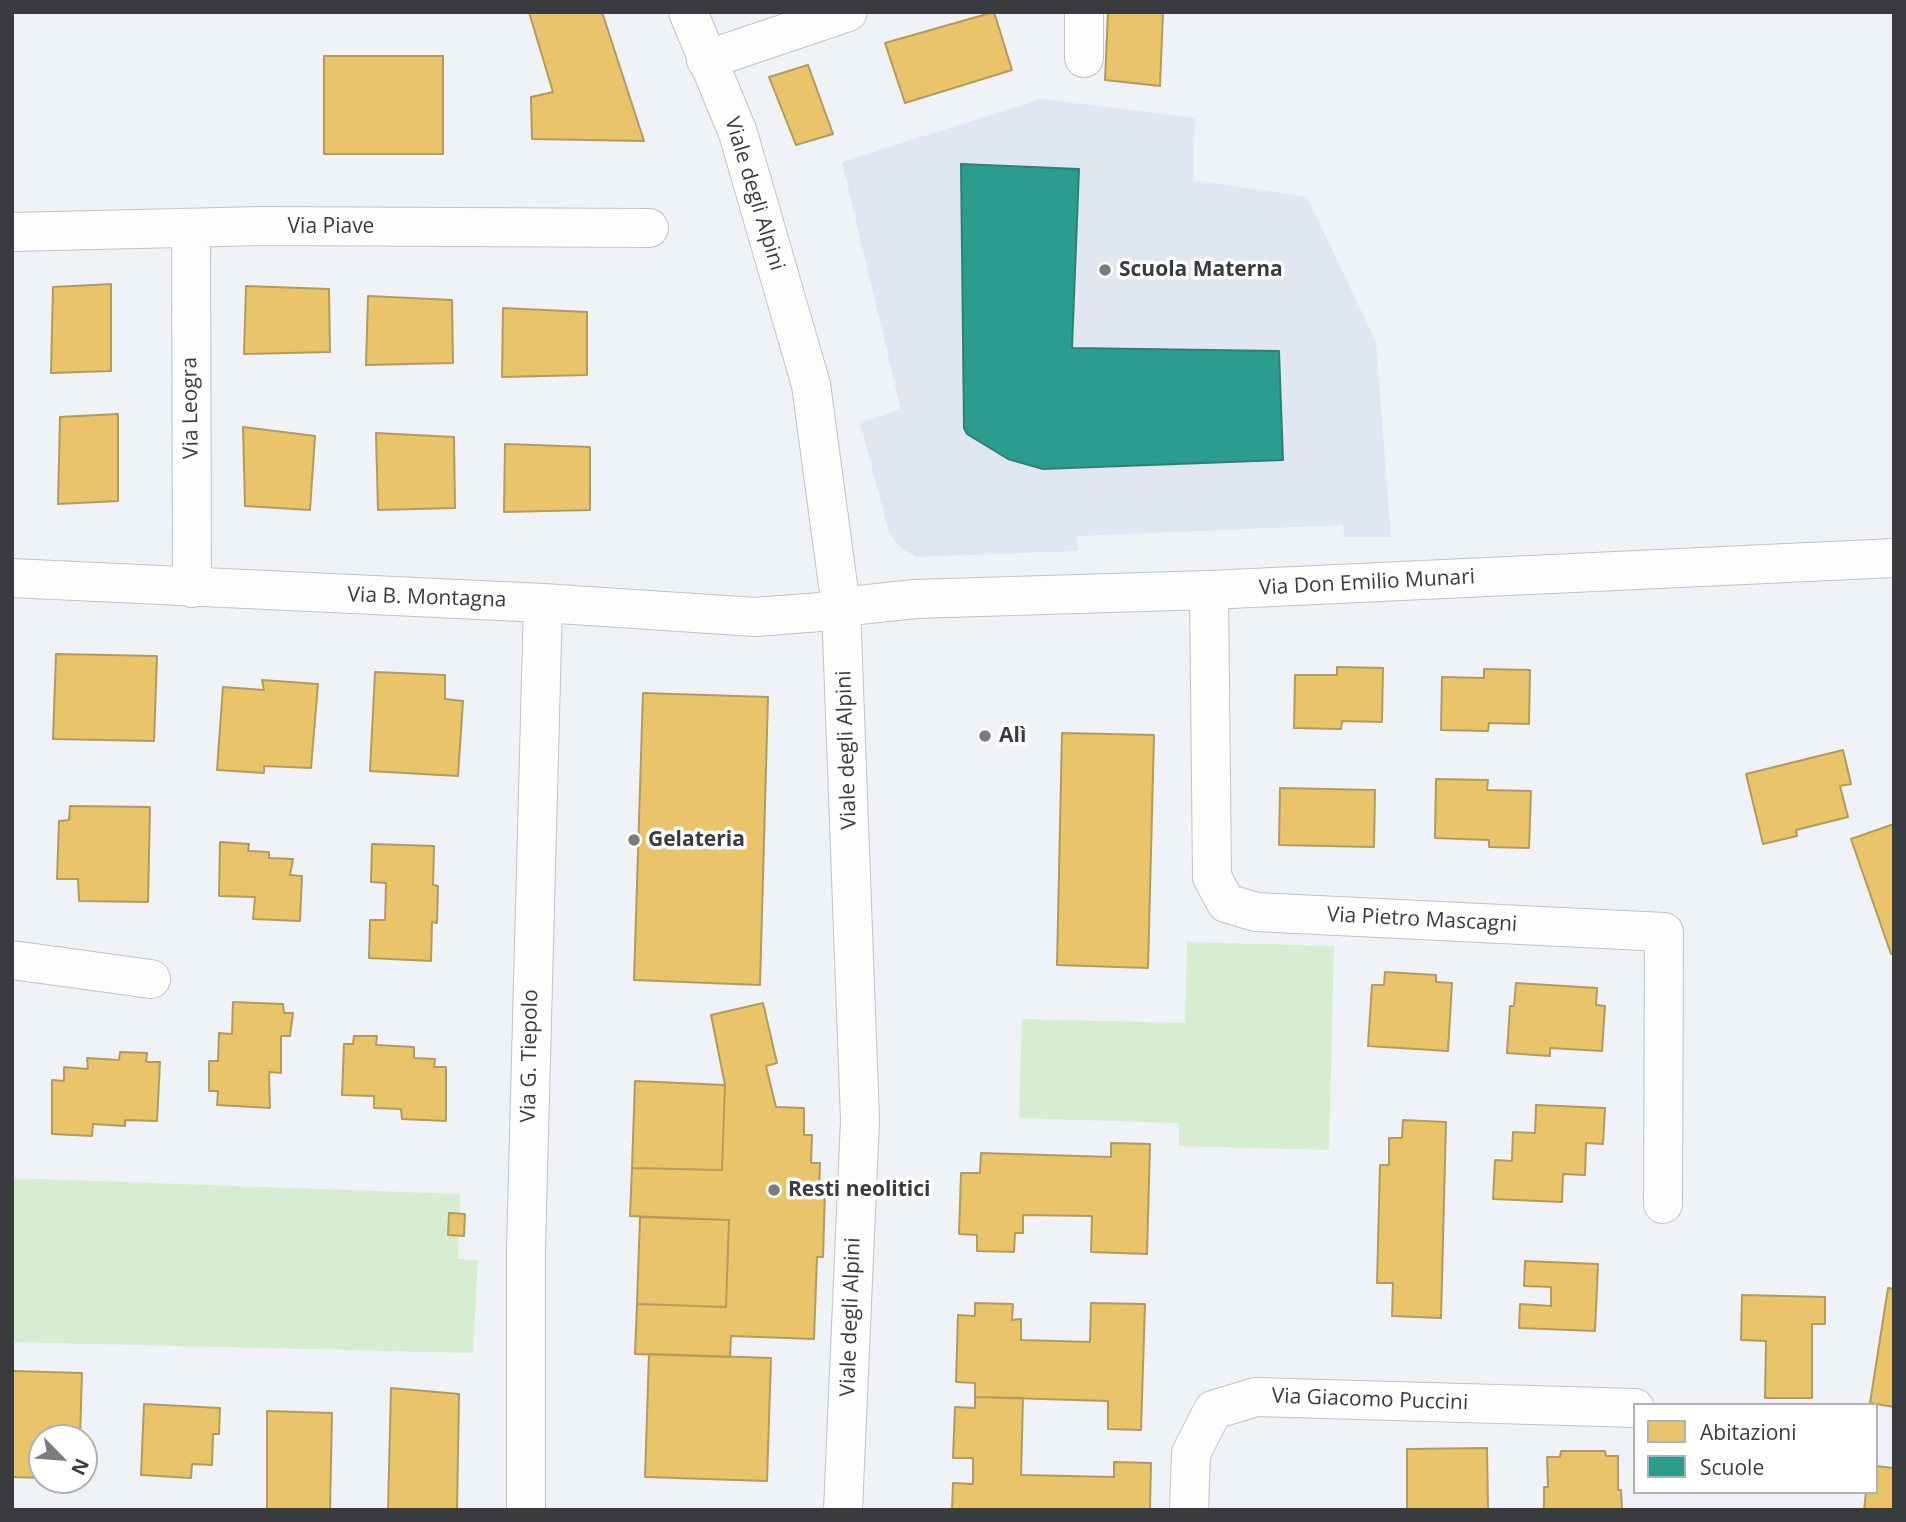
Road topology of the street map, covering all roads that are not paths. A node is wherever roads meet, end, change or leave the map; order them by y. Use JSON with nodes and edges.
{"nodes":[{"id":1,"x":688,"y":12,"type":"edge"},
{"id":2,"x":848,"y":12,"type":"edge"},
{"id":3,"x":1084,"y":12,"type":"edge"},
{"id":4,"x":1084,"y":58,"type":"dead end"},
{"id":5,"x":706,"y":60,"type":"junction"},
{"id":6,"x":191,"y":228,"type":"junction"},
{"id":7,"x":649,"y":228,"type":"dead end"},
{"id":8,"x":12,"y":232,"type":"edge"},
{"id":9,"x":1894,"y":558,"type":"edge"},
{"id":10,"x":12,"y":578,"type":"edge"},
{"id":11,"x":192,"y":587,"type":"junction"},
{"id":12,"x":1209,"y":590,"type":"junction"},
{"id":13,"x":542,"y":603,"type":"junction"},
{"id":14,"x":841,"y":607,"type":"junction"},
{"id":15,"x":12,"y":960,"type":"edge"},
{"id":16,"x":151,"y":979,"type":"dead end"},
{"id":17,"x":1663,"y":1204,"type":"dead end"},
{"id":18,"x":1633,"y":1408,"type":"edge"},
{"id":19,"x":526,"y":1510,"type":"edge"},
{"id":20,"x":843,"y":1510,"type":"edge"},
{"id":21,"x":1189,"y":1510,"type":"edge"}],
"edges":[{"from":1,"to":5,"type":"street","name":"Viale degli Alpini"},
{"from":2,"to":5,"type":"street"},
{"from":3,"to":4,"type":"street"},
{"from":5,"to":14,"type":"street","name":"Viale degli Alpini"},
{"from":6,"to":7,"type":"street","name":"Via Piave"},
{"from":6,"to":8,"type":"street","name":"Via Piave"},
{"from":6,"to":11,"type":"street","name":"Via Leogra"},
{"from":9,"to":12,"type":"street","name":"Via Don Emilio Munari"},
{"from":10,"to":11,"type":"street","name":"Via B. Montagna"},
{"from":11,"to":13,"type":"street","name":"Via B. Montagna"},
{"from":12,"to":14,"type":"street","name":"Via Don Emilio Munari"},
{"from":12,"to":17,"type":"street","name":"Via Pietro Mascagni"},
{"from":13,"to":14,"type":"street","name":"Via B. Montagna"},
{"from":13,"to":19,"type":"street","name":"Via G. Tiepolo"},
{"from":14,"to":20,"type":"street","name":"Viale degli Alpini"},
{"from":15,"to":16,"type":"street"},
{"from":18,"to":21,"type":"street","name":"Via Giacomo Puccini"}]}
